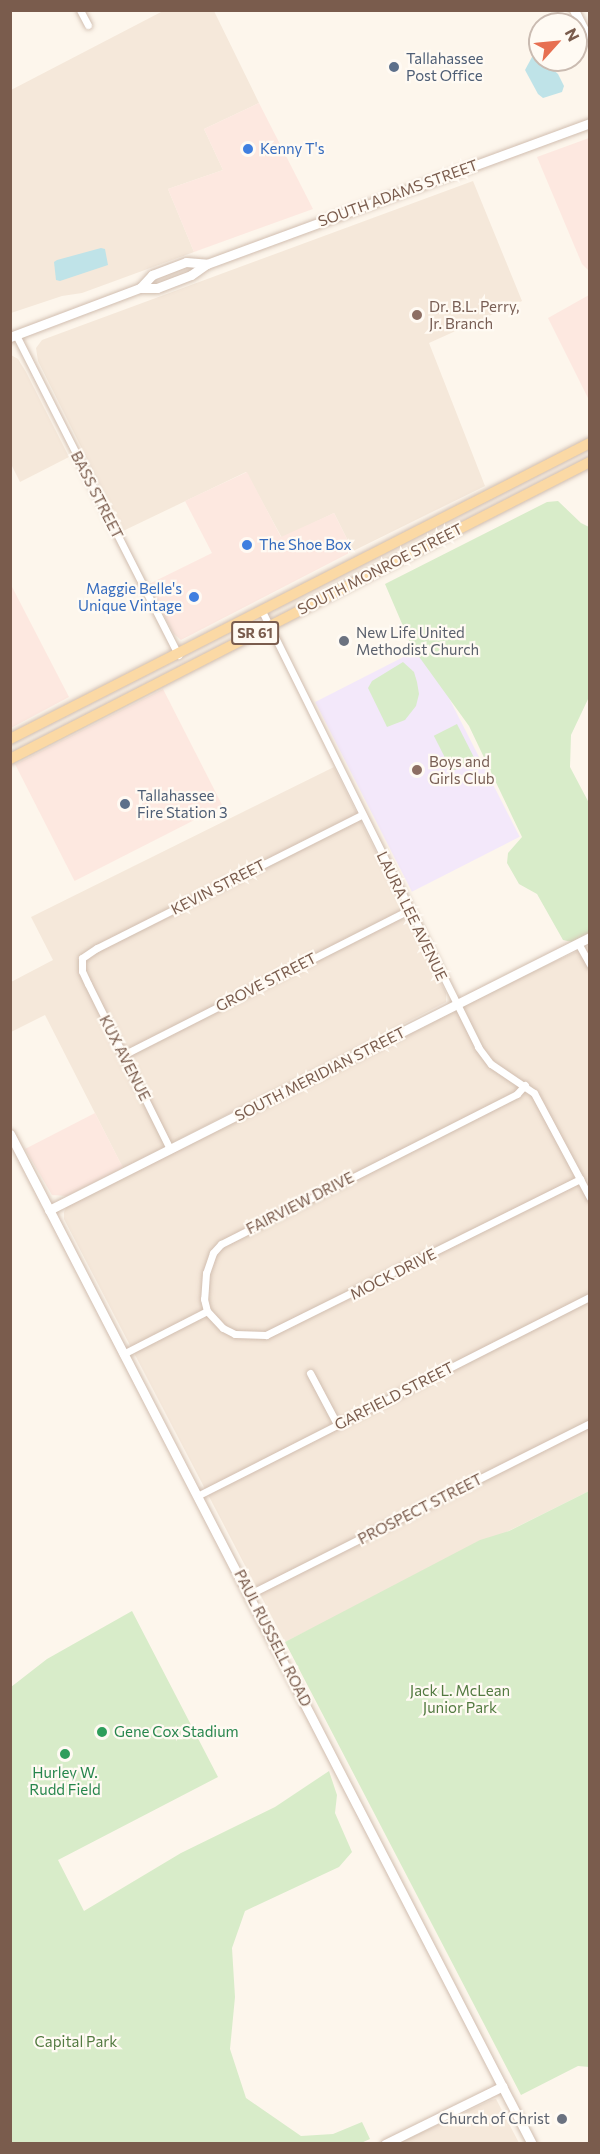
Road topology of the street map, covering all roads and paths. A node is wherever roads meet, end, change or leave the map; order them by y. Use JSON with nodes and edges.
{"nodes":[{"id":1,"x":80,"y":10,"type":"edge"},
{"id":2,"x":574,"y":10,"type":"edge"},
{"id":3,"x":88,"y":25,"type":"dead end"},
{"id":4,"x":590,"y":41,"type":"edge"},
{"id":5,"x":590,"y":123,"type":"edge"},
{"id":6,"x":207,"y":264,"type":"junction"},
{"id":7,"x":140,"y":288,"type":"junction"},
{"id":8,"x":13,"y":336,"type":"edge"},
{"id":9,"x":590,"y":443,"type":"edge"},
{"id":10,"x":590,"y":462,"type":"edge"},
{"id":11,"x":262,"y":611,"type":"junction"},
{"id":12,"x":270,"y":626,"type":"junction"},
{"id":13,"x":178,"y":655,"type":"junction"},
{"id":14,"x":113,"y":688,"type":"junction"},
{"id":15,"x":120,"y":703,"type":"junction"},
{"id":16,"x":26,"y":732,"type":"junction"},
{"id":17,"x":10,"y":740,"type":"edge"},
{"id":18,"x":15,"y":756,"type":"edge"},
{"id":19,"x":362,"y":815,"type":"junction"},
{"id":20,"x":409,"y":910,"type":"junction"},
{"id":21,"x":590,"y":937,"type":"edge"},
{"id":22,"x":578,"y":943,"type":"junction"},
{"id":23,"x":590,"y":965,"type":"edge"},
{"id":24,"x":81,"y":966,"type":"joint"},
{"id":25,"x":456,"y":1006,"type":"junction"},
{"id":26,"x":123,"y":1055,"type":"junction"},
{"id":27,"x":525,"y":1085,"type":"junction"},
{"id":28,"x":10,"y":1134,"type":"edge"},
{"id":29,"x":170,"y":1149,"type":"junction"},
{"id":30,"x":580,"y":1179,"type":"junction"},
{"id":31,"x":590,"y":1198,"type":"edge"},
{"id":32,"x":49,"y":1210,"type":"junction"},
{"id":33,"x":590,"y":1298,"type":"edge"},
{"id":34,"x":207,"y":1311,"type":"junction"},
{"id":35,"x":123,"y":1354,"type":"junction"},
{"id":36,"x":310,"y":1373,"type":"dead end"},
{"id":37,"x":590,"y":1423,"type":"edge"},
{"id":38,"x":337,"y":1424,"type":"junction"},
{"id":39,"x":199,"y":1495,"type":"junction"},
{"id":40,"x":250,"y":1594,"type":"junction"},
{"id":41,"x":503,"y":2086,"type":"junction"},
{"id":42,"x":385,"y":2144,"type":"edge"},
{"id":43,"x":532,"y":2144,"type":"edge"}],
"edges":[{"from":1,"to":3,"type":"street"},
{"from":2,"to":4,"type":"street"},
{"from":5,"to":6,"type":"street","name":"SOUTH ADAMS STREET"},
{"from":6,"to":7,"type":"street","name":"SOUTH ADAMS STREET"},
{"from":6,"to":7,"type":"street","name":"SOUTH ADAMS STREET"},
{"from":7,"to":8,"type":"street","name":"SOUTH ADAMS STREET"},
{"from":8,"to":13,"type":"street","name":"BASS STREET"},
{"from":9,"to":11,"type":"main road","name":"SOUTH MONROE STREET","number":"SR 61"},
{"from":10,"to":12,"type":"main road","name":"SOUTH MONROE STREET","number":"SR 61"},
{"from":11,"to":12,"type":"street","name":"LAURA LEE AVENUE"},
{"from":11,"to":13,"type":"main road","name":"SOUTH MONROE STREET","number":"SR 61"},
{"from":12,"to":15,"type":"main road","name":"SOUTH MONROE STREET","number":"SR 61"},
{"from":12,"to":19,"type":"street","name":"LAURA LEE AVENUE"},
{"from":13,"to":14,"type":"main road","name":"SOUTH MONROE STREET","number":"SR 61"},
{"from":14,"to":15,"type":"main road"},
{"from":14,"to":16,"type":"main road","name":"SOUTH MONROE STREET","number":"SR 61"},
{"from":15,"to":18,"type":"main road","name":"SOUTH MONROE STREET","number":"SR 61"},
{"from":16,"to":17,"type":"main road","name":"SOUTH MONROE STREET","number":"SR 61"},
{"from":16,"to":18,"type":"main road"},
{"from":19,"to":20,"type":"street","name":"LAURA LEE AVENUE"},
{"from":19,"to":24,"type":"street","name":"KEVIN STREET"},
{"from":20,"to":25,"type":"street","name":"LAURA LEE AVENUE"},
{"from":20,"to":26,"type":"street","name":"GROVE STREET"},
{"from":21,"to":22,"type":"street","name":"SOUTH MERIDIAN STREET"},
{"from":22,"to":23,"type":"street"},
{"from":22,"to":25,"type":"street","name":"SOUTH MERIDIAN STREET"},
{"from":24,"to":26,"type":"street","name":"KUX AVENUE"},
{"from":25,"to":27,"type":"street","name":"LAURA LEE AVENUE"},
{"from":25,"to":29,"type":"street","name":"SOUTH MERIDIAN STREET"},
{"from":26,"to":29,"type":"street","name":"KUX AVENUE"},
{"from":27,"to":30,"type":"street","name":"LAURA LEE AVENUE"},
{"from":27,"to":34,"type":"street","name":"FAIRVIEW DRIVE"},
{"from":28,"to":32,"type":"street","name":"PAUL RUSSELL ROAD"},
{"from":29,"to":32,"type":"street","name":"SOUTH MERIDIAN STREET"},
{"from":30,"to":31,"type":"street","name":"LAURA LEE AVENUE"},
{"from":30,"to":34,"type":"street","name":"MOCK DRIVE"},
{"from":32,"to":35,"type":"street","name":"PAUL RUSSELL ROAD"},
{"from":33,"to":38,"type":"street","name":"GARFIELD STREET"},
{"from":34,"to":35,"type":"street"},
{"from":35,"to":39,"type":"street","name":"PAUL RUSSELL ROAD"},
{"from":36,"to":38,"type":"street"},
{"from":37,"to":40,"type":"street","name":"PROSPECT STREET"},
{"from":38,"to":39,"type":"street","name":"GARFIELD STREET"},
{"from":39,"to":40,"type":"street","name":"PAUL RUSSELL ROAD"},
{"from":40,"to":41,"type":"street","name":"PAUL RUSSELL ROAD"},
{"from":41,"to":42,"type":"street"},
{"from":41,"to":43,"type":"street","name":"PAUL RUSSELL ROAD"}]}
